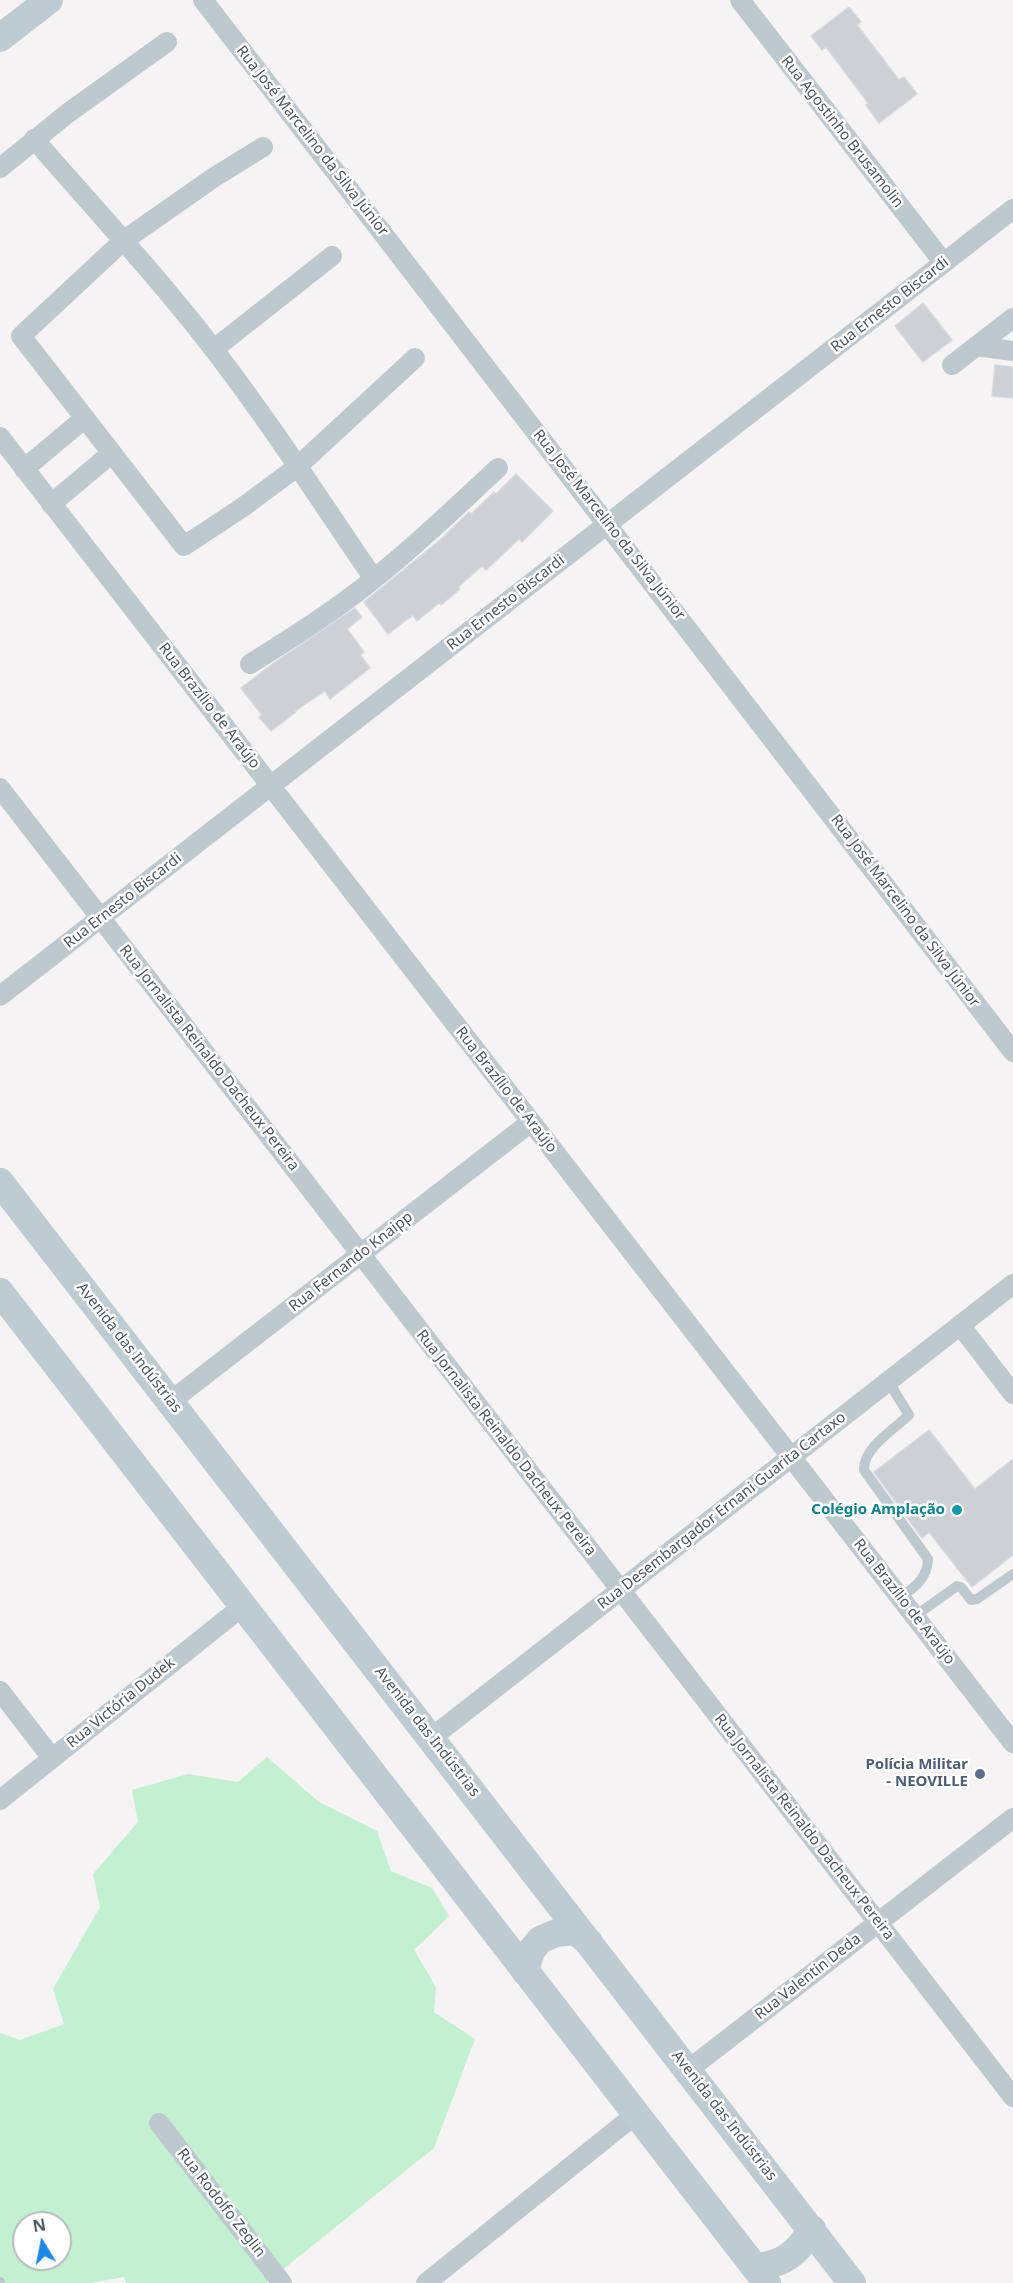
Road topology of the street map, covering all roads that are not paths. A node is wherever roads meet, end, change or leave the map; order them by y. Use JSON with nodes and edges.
{"nodes":[{"id":1,"x":49,"y":0,"type":"edge"},
{"id":2,"x":203,"y":0,"type":"edge"},
{"id":3,"x":740,"y":0,"type":"edge"},
{"id":4,"x":0,"y":38,"type":"edge"},
{"id":5,"x":167,"y":42,"type":"dead end"},
{"id":6,"x":34,"y":139,"type":"junction"},
{"id":7,"x":263,"y":147,"type":"dead end"},
{"id":8,"x":0,"y":168,"type":"edge"},
{"id":9,"x":1013,"y":209,"type":"edge"},
{"id":10,"x":123,"y":241,"type":"junction"},
{"id":11,"x":332,"y":256,"type":"dead end"},
{"id":12,"x":944,"y":263,"type":"junction"},
{"id":13,"x":1013,"y":318,"type":"edge"},
{"id":14,"x":976,"y":346,"type":"junction"},
{"id":15,"x":214,"y":349,"type":"junction"},
{"id":16,"x":1013,"y":351,"type":"edge"},
{"id":17,"x":415,"y":358,"type":"dead end"},
{"id":18,"x":952,"y":365,"type":"dead end"},
{"id":19,"x":85,"y":418,"type":"junction"},
{"id":20,"x":0,"y":437,"type":"edge"},
{"id":21,"x":112,"y":453,"type":"junction"},
{"id":22,"x":297,"y":467,"type":"junction"},
{"id":23,"x":498,"y":468,"type":"dead end"},
{"id":24,"x":24,"y":469,"type":"junction"},
{"id":25,"x":51,"y":504,"type":"junction"},
{"id":26,"x":608,"y":524,"type":"junction"},
{"id":27,"x":374,"y":579,"type":"junction"},
{"id":28,"x":250,"y":664,"type":"dead end"},
{"id":29,"x":270,"y":786,"type":"junction"},
{"id":30,"x":0,"y":788,"type":"edge"},
{"id":31,"x":100,"y":918,"type":"junction"},
{"id":32,"x":0,"y":996,"type":"edge"},
{"id":33,"x":1013,"y":1052,"type":"edge"},
{"id":34,"x":531,"y":1122,"type":"junction"},
{"id":35,"x":0,"y":1182,"type":"edge"},
{"id":36,"x":361,"y":1254,"type":"junction"},
{"id":37,"x":1013,"y":1284,"type":"edge"},
{"id":38,"x":0,"y":1292,"type":"edge"},
{"id":39,"x":960,"y":1325,"type":"junction"},
{"id":40,"x":888,"y":1381,"type":"junction"},
{"id":41,"x":1013,"y":1394,"type":"edge"},
{"id":42,"x":171,"y":1401,"type":"junction"},
{"id":43,"x":790,"y":1457,"type":"junction"},
{"id":44,"x":1013,"y":1574,"type":"edge"},
{"id":45,"x":620,"y":1590,"type":"junction"},
{"id":46,"x":900,"y":1598,"type":"junction"},
{"id":47,"x":243,"y":1606,"type":"junction"},
{"id":48,"x":915,"y":1616,"type":"junction"},
{"id":49,"x":0,"y":1691,"type":"edge"},
{"id":50,"x":431,"y":1738,"type":"junction"},
{"id":51,"x":1013,"y":1743,"type":"edge"},
{"id":52,"x":52,"y":1758,"type":"junction"},
{"id":53,"x":0,"y":1800,"type":"edge"},
{"id":54,"x":1013,"y":1818,"type":"edge"},
{"id":55,"x":878,"y":1923,"type":"junction"},
{"id":56,"x":590,"y":1942,"type":"junction"},
{"id":57,"x":525,"y":1971,"type":"junction"},
{"id":58,"x":688,"y":2070,"type":"junction"},
{"id":59,"x":1013,"y":2097,"type":"edge"},
{"id":60,"x":636,"y":2114,"type":"junction"},
{"id":61,"x":159,"y":2123,"type":"dead end"},
{"id":62,"x":812,"y":2229,"type":"junction"},
{"id":63,"x":761,"y":2275,"type":"edge"},
{"id":64,"x":282,"y":2283,"type":"edge"},
{"id":65,"x":426,"y":2283,"type":"edge"},
{"id":66,"x":852,"y":2283,"type":"edge"}],
"edges":[{"from":1,"to":4,"type":"main road"},
{"from":2,"to":26,"type":"street","name":"Rua José Marcelino da Silva Júnior"},
{"from":3,"to":12,"type":"street","name":"Rua Agostinho Brusamolin"},
{"from":5,"to":6,"type":"street"},
{"from":6,"to":8,"type":"street"},
{"from":6,"to":10,"type":"street"},
{"from":7,"to":10,"type":"street"},
{"from":9,"to":12,"type":"street","name":"Rua Ernesto Biscardi"},
{"from":10,"to":15,"type":"street"},
{"from":10,"to":19,"type":"street"},
{"from":11,"to":15,"type":"street"},
{"from":12,"to":26,"type":"street","name":"Rua Ernesto Biscardi"},
{"from":13,"to":14,"type":"street"},
{"from":14,"to":16,"type":"street"},
{"from":14,"to":18,"type":"street"},
{"from":15,"to":22,"type":"street"},
{"from":17,"to":22,"type":"street"},
{"from":19,"to":21,"type":"street"},
{"from":19,"to":24,"type":"street"},
{"from":20,"to":24,"type":"street","name":"Rua Brazílio de Araújo"},
{"from":21,"to":22,"type":"street"},
{"from":21,"to":25,"type":"street"},
{"from":22,"to":27,"type":"street"},
{"from":23,"to":27,"type":"street"},
{"from":24,"to":25,"type":"street","name":"Rua Brazílio de Araújo"},
{"from":25,"to":29,"type":"street","name":"Rua Brazílio de Araújo"},
{"from":26,"to":29,"type":"street","name":"Rua Ernesto Biscardi"},
{"from":26,"to":33,"type":"street","name":"Rua José Marcelino da Silva Júnior"},
{"from":27,"to":28,"type":"street"},
{"from":29,"to":31,"type":"street","name":"Rua Ernesto Biscardi"},
{"from":29,"to":34,"type":"street","name":"Rua Brazílio de Araújo"},
{"from":30,"to":31,"type":"street","name":"Rua Jornalista Reinaldo Dacheux Pereira"},
{"from":31,"to":32,"type":"street","name":"Rua Ernesto Biscardi"},
{"from":31,"to":36,"type":"street","name":"Rua Jornalista Reinaldo Dacheux Pereira"},
{"from":34,"to":36,"type":"street","name":"Rua Fernando Knaipp"},
{"from":34,"to":43,"type":"street","name":"Rua Brazílio de Araújo"},
{"from":35,"to":42,"type":"main road","name":"Avenida das Indústrias"},
{"from":36,"to":42,"type":"street","name":"Rua Fernando Knaipp"},
{"from":36,"to":45,"type":"street","name":"Rua Jornalista Reinaldo Dacheux Pereira"},
{"from":37,"to":39,"type":"street","name":"Rua Desembargador Ernani Guarita Cartaxo"},
{"from":38,"to":47,"type":"main road"},
{"from":39,"to":40,"type":"street","name":"Rua Desembargador Ernani Guarita Cartaxo"},
{"from":39,"to":41,"type":"street"},
{"from":40,"to":43,"type":"street","name":"Rua Desembargador Ernani Guarita Cartaxo"},
{"from":40,"to":46,"type":"lane"},
{"from":42,"to":50,"type":"main road","name":"Avenida das Indústrias"},
{"from":43,"to":45,"type":"street","name":"Rua Desembargador Ernani Guarita Cartaxo"},
{"from":43,"to":46,"type":"street","name":"Rua Brazílio de Araújo"},
{"from":44,"to":48,"type":"lane"},
{"from":45,"to":50,"type":"street","name":"Rua Desembargador Ernani Guarita Cartaxo"},
{"from":45,"to":55,"type":"street","name":"Rua Jornalista Reinaldo Dacheux Pereira"},
{"from":46,"to":48,"type":"street","name":"Rua Brazílio de Araújo"},
{"from":47,"to":52,"type":"street","name":"Rua Victória Dudek"},
{"from":47,"to":57,"type":"main road"},
{"from":48,"to":51,"type":"street","name":"Rua Brazílio de Araújo"},
{"from":49,"to":52,"type":"street"},
{"from":50,"to":56,"type":"main road","name":"Avenida das Indústrias"},
{"from":52,"to":53,"type":"street","name":"Rua Victória Dudek"},
{"from":54,"to":55,"type":"street","name":"Rua Valentin Deda"},
{"from":55,"to":58,"type":"street","name":"Rua Valentin Deda"},
{"from":55,"to":59,"type":"street","name":"Rua Jornalista Reinaldo Dacheux Pereira"},
{"from":56,"to":57,"type":"main road"},
{"from":56,"to":58,"type":"main road","name":"Avenida das Indústrias"},
{"from":57,"to":60,"type":"main road"},
{"from":58,"to":62,"type":"main road","name":"Avenida das Indústrias"},
{"from":60,"to":63,"type":"main road"},
{"from":60,"to":65,"type":"street"},
{"from":61,"to":64,"type":"street","name":"Rua Rodolfo Zeglin"},
{"from":62,"to":63,"type":"main road"},
{"from":62,"to":66,"type":"main road","name":"Avenida das Indústrias"}]}
